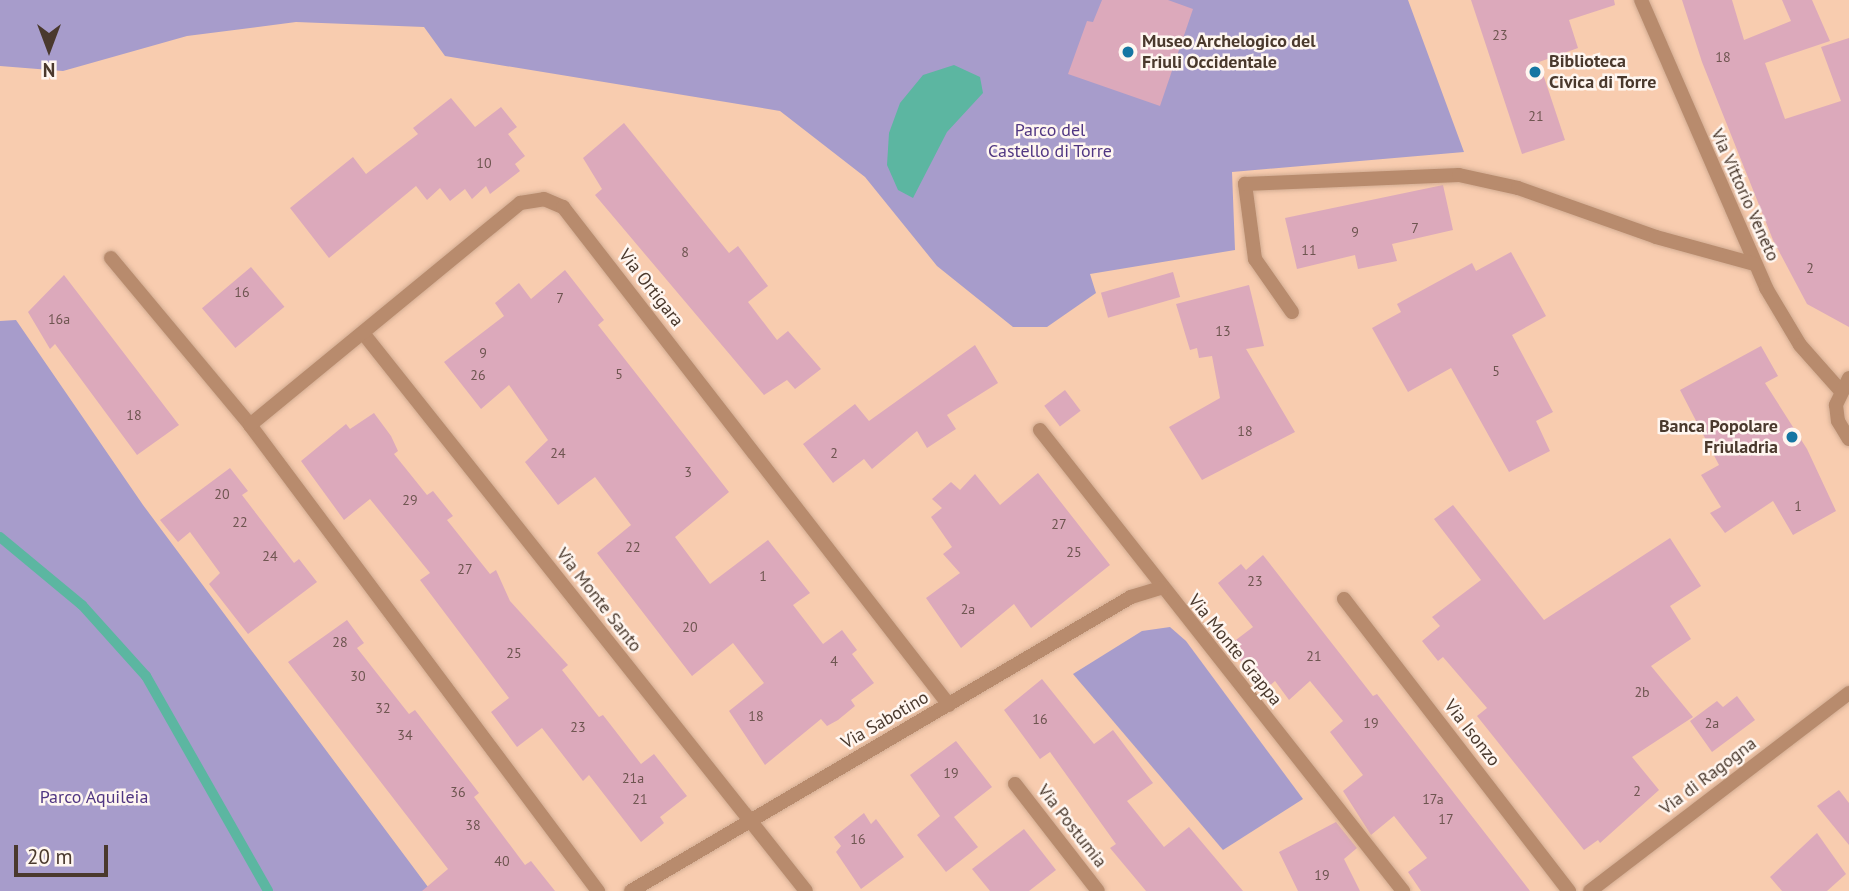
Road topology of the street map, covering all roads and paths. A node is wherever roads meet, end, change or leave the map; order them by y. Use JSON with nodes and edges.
{"nodes":[{"id":1,"x":1641,"y":0,"type":"edge"},
{"id":2,"x":111,"y":258,"type":"dead end"},
{"id":3,"x":1755,"y":264,"type":"junction"},
{"id":4,"x":1292,"y":312,"type":"dead end"},
{"id":5,"x":363,"y":332,"type":"junction"},
{"id":6,"x":1845,"y":384,"type":"edge"},
{"id":7,"x":250,"y":425,"type":"junction"},
{"id":8,"x":1040,"y":430,"type":"dead end"},
{"id":9,"x":1849,"y":439,"type":"edge"},
{"id":10,"x":1161,"y":588,"type":"junction"},
{"id":11,"x":1344,"y":599,"type":"dead end"},
{"id":12,"x":1849,"y":692,"type":"edge"},
{"id":13,"x":949,"y":705,"type":"junction"},
{"id":14,"x":1015,"y":784,"type":"dead end"},
{"id":15,"x":750,"y":821,"type":"junction"},
{"id":16,"x":598,"y":891,"type":"edge"},
{"id":17,"x":631,"y":891,"type":"edge"},
{"id":18,"x":806,"y":891,"type":"edge"},
{"id":19,"x":1098,"y":891,"type":"edge"},
{"id":20,"x":1403,"y":891,"type":"edge"},
{"id":21,"x":1569,"y":891,"type":"edge"},
{"id":22,"x":1590,"y":891,"type":"edge"}],
"edges":[{"from":1,"to":3,"type":"street","name":"Via Vittorio Veneto"},
{"from":2,"to":7,"type":"street"},
{"from":3,"to":4,"type":"street"},
{"from":3,"to":6,"type":"street","name":"Via Vittorio Veneto"},
{"from":5,"to":7,"type":"street","name":"Via Ortigara"},
{"from":5,"to":13,"type":"street","name":"Via Ortigara"},
{"from":5,"to":15,"type":"street","name":"Via Monte Santo"},
{"from":6,"to":9,"type":"street","name":"Via Vittorio Veneto"},
{"from":7,"to":16,"type":"street"},
{"from":8,"to":10,"type":"street","name":"Via Monte Grappa"},
{"from":10,"to":13,"type":"street","name":"Via Sabotino"},
{"from":10,"to":20,"type":"street","name":"Via Monte Grappa"},
{"from":11,"to":21,"type":"street","name":"Via Isonzo"},
{"from":12,"to":22,"type":"street","name":"Via di Ragogna"},
{"from":13,"to":15,"type":"street","name":"Via Sabotino"},
{"from":14,"to":19,"type":"street","name":"Via Postumia"},
{"from":15,"to":17,"type":"street","name":"Via Sabotino"},
{"from":15,"to":18,"type":"street","name":"Via Monte Santo"}]}
